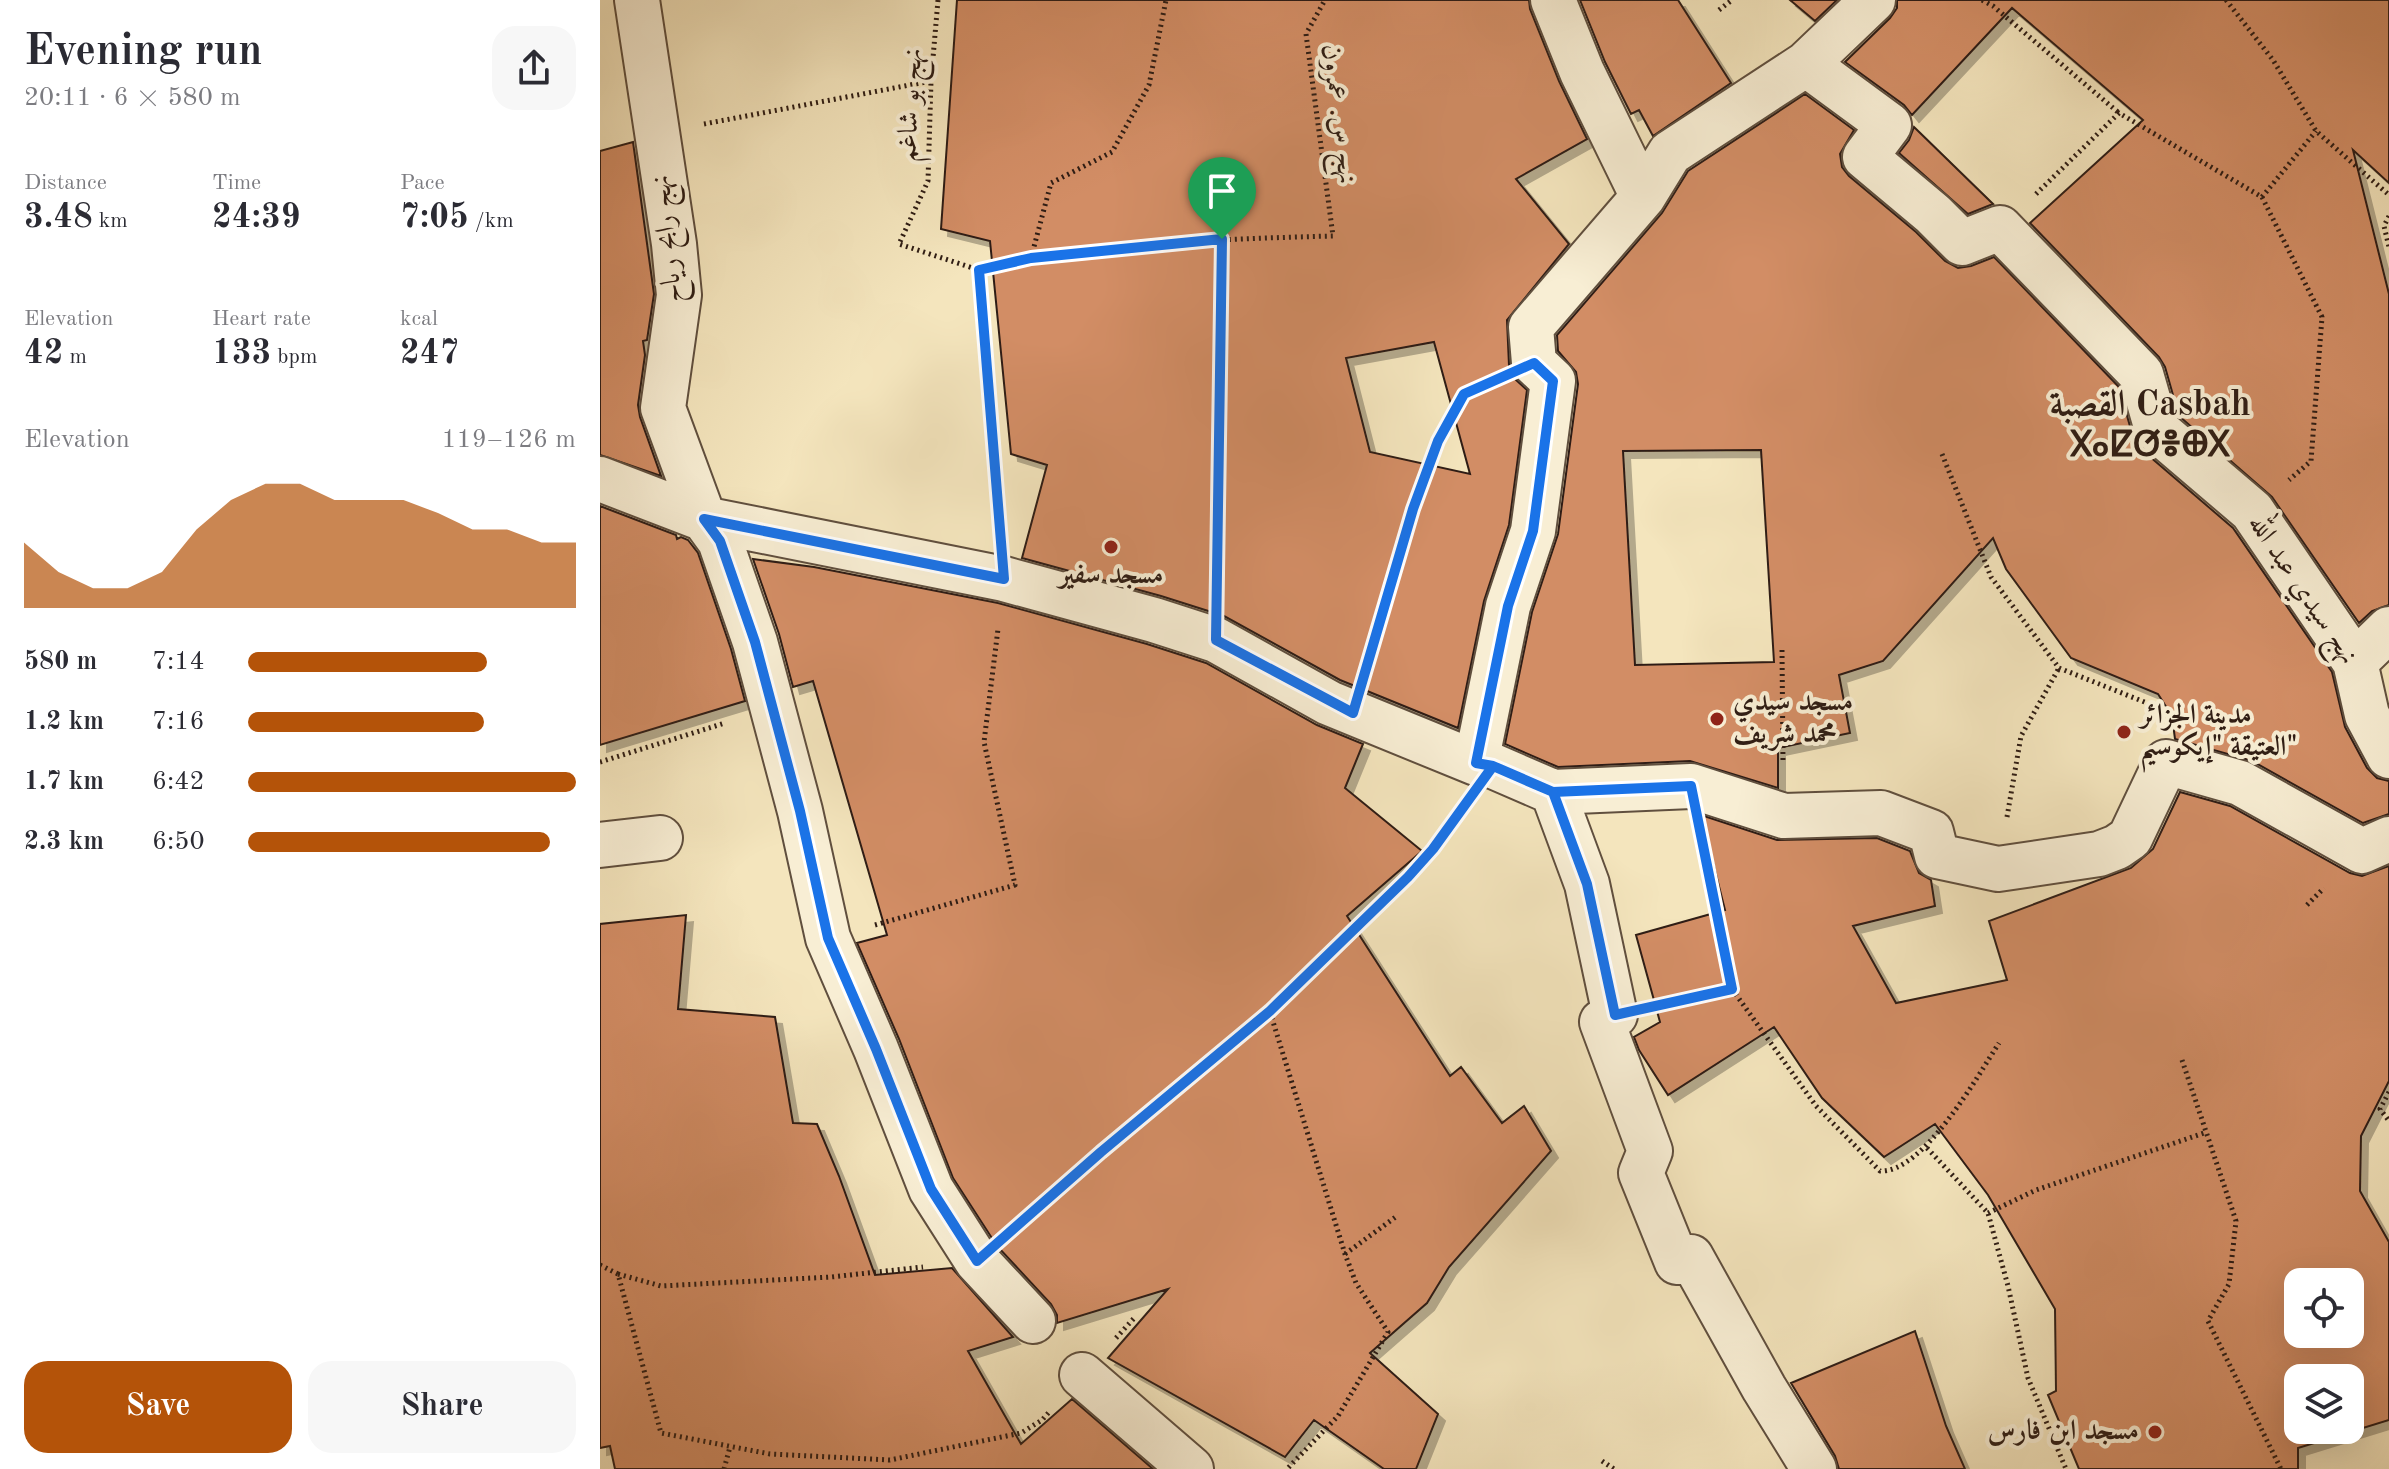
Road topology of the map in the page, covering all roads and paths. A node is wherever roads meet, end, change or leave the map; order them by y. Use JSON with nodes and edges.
{"nodes":[{"id":1,"x":637,"y":0,"type":"edge"},
{"id":2,"x":938,"y":0,"type":"edge"},
{"id":3,"x":1166,"y":0,"type":"edge"},
{"id":4,"x":1325,"y":0,"type":"edge"},
{"id":5,"x":1553,"y":0,"type":"edge"},
{"id":6,"x":1732,"y":0,"type":"edge"},
{"id":7,"x":1873,"y":0,"type":"edge"},
{"id":8,"x":1982,"y":0,"type":"edge"},
{"id":9,"x":2226,"y":0,"type":"edge"},
{"id":10,"x":1719,"y":10,"type":"dead end"},
{"id":11,"x":1806,"y":64,"type":"junction"},
{"id":12,"x":931,"y":81,"type":"junction"},
{"id":13,"x":2119,"y":113,"type":"junction"},
{"id":14,"x":2316,"y":131,"type":"junction"},
{"id":15,"x":656,"y":134,"type":"junction"},
{"id":16,"x":2389,"y":195,"type":"edge"},
{"id":17,"x":1643,"y":197,"type":"junction"},
{"id":18,"x":2262,"y":197,"type":"junction"},
{"id":19,"x":2389,"y":216,"type":"edge"},
{"id":20,"x":2000,"y":228,"type":"junction"},
{"id":21,"x":1222,"y":239,"type":"junction"},
{"id":22,"x":2389,"y":247,"type":"edge"},
{"id":23,"x":1031,"y":258,"type":"junction"},
{"id":24,"x":979,"y":270,"type":"junction"},
{"id":25,"x":1534,"y":363,"type":"junction"},
{"id":26,"x":1942,"y":454,"type":"dead end"},
{"id":27,"x":600,"y":479,"type":"edge"},
{"id":28,"x":2252,"y":511,"type":"junction"},
{"id":29,"x":704,"y":519,"type":"junction"},
{"id":30,"x":1004,"y":579,"type":"junction"},
{"id":31,"x":2389,"y":629,"type":"edge"},
{"id":32,"x":1216,"y":640,"type":"junction"},
{"id":33,"x":1782,"y":650,"type":"dead end"},
{"id":34,"x":2355,"y":662,"type":"junction"},
{"id":35,"x":2059,"y":668,"type":"junction"},
{"id":36,"x":1353,"y":713,"type":"junction"},
{"id":37,"x":739,"y":719,"type":"dead end"},
{"id":38,"x":2389,"y":756,"type":"edge"},
{"id":39,"x":600,"y":762,"type":"edge"},
{"id":40,"x":2166,"y":762,"type":"junction"},
{"id":41,"x":1485,"y":765,"type":"junction"},
{"id":42,"x":1691,"y":786,"type":"junction"},
{"id":43,"x":1553,"y":792,"type":"junction"},
{"id":44,"x":1784,"y":816,"type":"junction"},
{"id":45,"x":660,"y":838,"type":"dead end"},
{"id":46,"x":2389,"y":839,"type":"edge"},
{"id":47,"x":600,"y":845,"type":"edge"},
{"id":48,"x":1998,"y":869,"type":"junction"},
{"id":49,"x":828,"y":938,"type":"junction"},
{"id":50,"x":1732,"y":989,"type":"junction"},
{"id":51,"x":1270,"y":1011,"type":"junction"},
{"id":52,"x":1615,"y":1015,"type":"junction"},
{"id":53,"x":1999,"y":1043,"type":"dead end"},
{"id":54,"x":2182,"y":1060,"type":"dead end"},
{"id":55,"x":2389,"y":1092,"type":"edge"},
{"id":56,"x":2389,"y":1121,"type":"edge"},
{"id":57,"x":2207,"y":1132,"type":"junction"},
{"id":58,"x":1927,"y":1148,"type":"junction"},
{"id":59,"x":1988,"y":1213,"type":"junction"},
{"id":60,"x":1397,"y":1216,"type":"dead end"},
{"id":61,"x":1345,"y":1254,"type":"junction"},
{"id":62,"x":977,"y":1261,"type":"junction"},
{"id":63,"x":600,"y":1265,"type":"edge"},
{"id":64,"x":618,"y":1274,"type":"junction"},
{"id":65,"x":1033,"y":1321,"type":"dead end"},
{"id":66,"x":1082,"y":1375,"type":"joint"},
{"id":67,"x":730,"y":1447,"type":"junction"},
{"id":68,"x":1602,"y":1461,"type":"dead end"},
{"id":69,"x":724,"y":1469,"type":"edge"},
{"id":70,"x":1191,"y":1469,"type":"edge"},
{"id":71,"x":1287,"y":1469,"type":"edge"},
{"id":72,"x":1614,"y":1469,"type":"edge"},
{"id":73,"x":1814,"y":1469,"type":"edge"},
{"id":74,"x":2066,"y":1469,"type":"edge"},
{"id":75,"x":2281,"y":1469,"type":"edge"}],
"edges":[{"from":1,"to":15,"type":"street","name":"نهج رابح رياح"},
{"from":2,"to":12,"type":"path","name":"نهج بو شاغم"},
{"from":3,"to":23,"type":"path"},
{"from":4,"to":21,"type":"path","name":"نهج س. عمرون"},
{"from":5,"to":17,"type":"street"},
{"from":6,"to":10,"type":"path"},
{"from":7,"to":11,"type":"street"},
{"from":8,"to":13,"type":"path"},
{"from":9,"to":14,"type":"path"},
{"from":11,"to":17,"type":"street"},
{"from":11,"to":20,"type":"street"},
{"from":12,"to":15,"type":"path"},
{"from":12,"to":24,"type":"path","name":"نهج بو شاغم"},
{"from":13,"to":18,"type":"path"},
{"from":13,"to":20,"type":"path"},
{"from":14,"to":16,"type":"path"},
{"from":14,"to":18,"type":"path"},
{"from":15,"to":29,"type":"street","name":"نهج رابح رياح"},
{"from":17,"to":25,"type":"street"},
{"from":18,"to":28,"type":"path"},
{"from":19,"to":22,"type":"path"},
{"from":20,"to":28,"type":"street","name":"نهج سيدي عبد الله"},
{"from":21,"to":23,"type":"path"},
{"from":21,"to":32,"type":"path"},
{"from":23,"to":24,"type":"path"},
{"from":24,"to":30,"type":"path"},
{"from":25,"to":36,"type":"path"},
{"from":25,"to":41,"type":"street"},
{"from":26,"to":35,"type":"path"},
{"from":27,"to":29,"type":"street"},
{"from":28,"to":34,"type":"street","name":"نهج سيدي عبد الله"},
{"from":29,"to":30,"type":"street"},
{"from":29,"to":49,"type":"street","name":"نهج رابح رياح"},
{"from":30,"to":32,"type":"street"},
{"from":30,"to":49,"type":"path"},
{"from":31,"to":34,"type":"street"},
{"from":32,"to":36,"type":"street"},
{"from":33,"to":44,"type":"path"},
{"from":34,"to":38,"type":"street","name":"نهج سيدي عبد الله"},
{"from":35,"to":40,"type":"path"},
{"from":35,"to":48,"type":"path"},
{"from":36,"to":41,"type":"street"},
{"from":37,"to":39,"type":"path"},
{"from":40,"to":46,"type":"street"},
{"from":40,"to":48,"type":"street"},
{"from":41,"to":43,"type":"street"},
{"from":41,"to":51,"type":"path"},
{"from":42,"to":43,"type":"street"},
{"from":42,"to":44,"type":"street"},
{"from":42,"to":50,"type":"path"},
{"from":43,"to":52,"type":"street"},
{"from":44,"to":48,"type":"street"},
{"from":45,"to":47,"type":"street"},
{"from":49,"to":62,"type":"street","name":"نهج رابح رياح"},
{"from":50,"to":52,"type":"path"},
{"from":50,"to":58,"type":"path"},
{"from":51,"to":61,"type":"path"},
{"from":51,"to":62,"type":"path"},
{"from":52,"to":73,"type":"street"},
{"from":53,"to":58,"type":"path"},
{"from":54,"to":57,"type":"path"},
{"from":55,"to":56,"type":"path"},
{"from":57,"to":59,"type":"path"},
{"from":57,"to":75,"type":"path"},
{"from":58,"to":59,"type":"path"},
{"from":59,"to":74,"type":"path"},
{"from":60,"to":61,"type":"path"},
{"from":61,"to":71,"type":"path"},
{"from":62,"to":64,"type":"path"},
{"from":62,"to":65,"type":"street","name":"نهج رابح رياح"},
{"from":63,"to":64,"type":"path"},
{"from":64,"to":67,"type":"path"},
{"from":66,"to":67,"type":"path"},
{"from":66,"to":70,"type":"street"},
{"from":67,"to":69,"type":"path"},
{"from":68,"to":72,"type":"path"}]}
